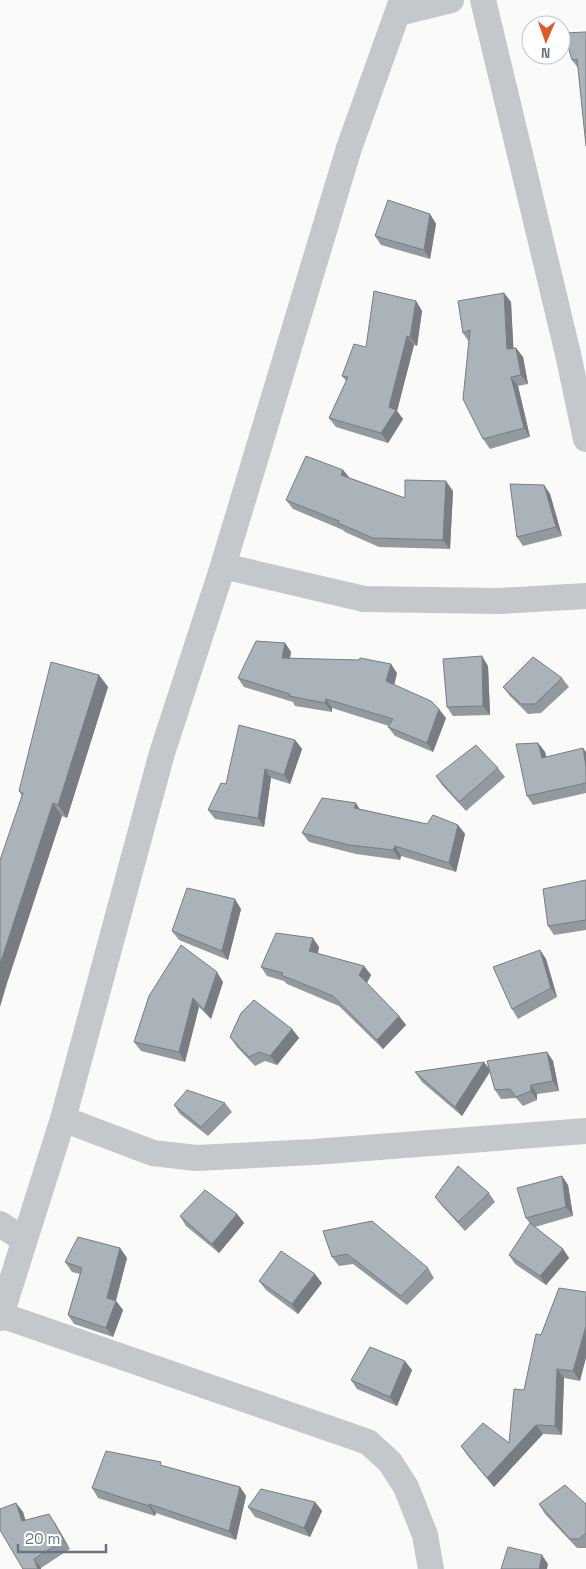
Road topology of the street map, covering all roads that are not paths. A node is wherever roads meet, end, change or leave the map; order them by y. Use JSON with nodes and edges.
{"nodes":[{"id":1,"x":452,"y":0,"type":"edge"},
{"id":2,"x":483,"y":0,"type":"edge"},
{"id":3,"x":400,"y":6,"type":"edge"},
{"id":4,"x":586,"y":439,"type":"edge"},
{"id":5,"x":223,"y":566,"type":"junction"},
{"id":6,"x":586,"y":596,"type":"edge"},
{"id":7,"x":63,"y":1119,"type":"junction"},
{"id":8,"x":586,"y":1131,"type":"edge"},
{"id":9,"x":0,"y":1224,"type":"edge"},
{"id":10,"x":24,"y":1240,"type":"junction"},
{"id":11,"x":0,"y":1317,"type":"edge"},
{"id":12,"x":431,"y":1569,"type":"edge"}],
"edges":[{"from":1,"to":3,"type":"street"},
{"from":2,"to":4,"type":"street"},
{"from":3,"to":5,"type":"street"},
{"from":5,"to":6,"type":"street"},
{"from":5,"to":7,"type":"street"},
{"from":7,"to":8,"type":"street"},
{"from":7,"to":10,"type":"street"},
{"from":9,"to":10,"type":"street"},
{"from":10,"to":11,"type":"street"},
{"from":11,"to":12,"type":"street"}]}
